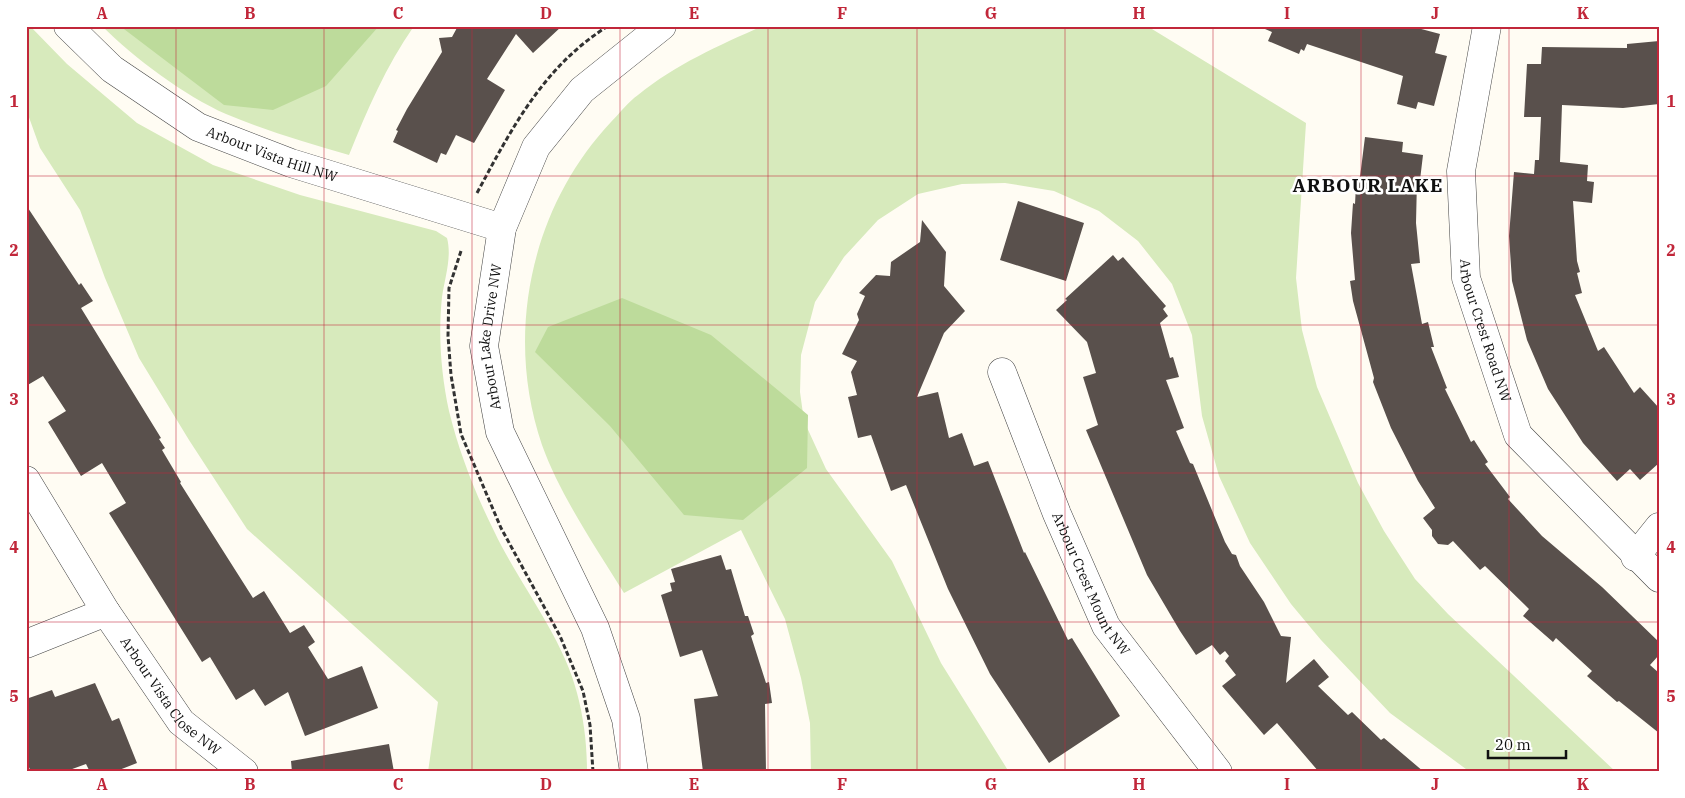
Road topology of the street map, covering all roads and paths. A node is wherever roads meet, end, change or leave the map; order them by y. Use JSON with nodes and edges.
{"nodes":[{"id":1,"x":68,"y":26,"type":"edge"},
{"id":2,"x":662,"y":26,"type":"edge"},
{"id":3,"x":1487,"y":26,"type":"edge"},
{"id":4,"x":502,"y":228,"type":"junction"},
{"id":5,"x":1002,"y":372,"type":"dead end"},
{"id":6,"x":26,"y":480,"type":"edge"},
{"id":7,"x":1659,"y":527,"type":"edge"},
{"id":8,"x":1636,"y":557,"type":"junction"},
{"id":9,"x":1659,"y":578,"type":"edge"},
{"id":10,"x":106,"y":612,"type":"junction"},
{"id":11,"x":26,"y":644,"type":"edge"},
{"id":12,"x":244,"y":772,"type":"edge"},
{"id":13,"x":634,"y":772,"type":"edge"},
{"id":14,"x":1218,"y":772,"type":"edge"}],
"edges":[{"from":1,"to":4,"type":"street","name":"Arbour Vista Hill NW"},
{"from":2,"to":4,"type":"street","name":"Arbour Lake Drive NW"},
{"from":3,"to":8,"type":"street","name":"Arbour Crest Road NW"},
{"from":4,"to":13,"type":"street","name":"Arbour Lake Drive NW"},
{"from":5,"to":14,"type":"street","name":"Arbour Crest Mount NW"},
{"from":6,"to":10,"type":"street","name":"Arbour Vista Close NW"},
{"from":7,"to":8,"type":"street"},
{"from":8,"to":9,"type":"street","name":"Arbour Crest Road NW"},
{"from":10,"to":11,"type":"street"},
{"from":10,"to":12,"type":"street","name":"Arbour Vista Close NW"}]}
